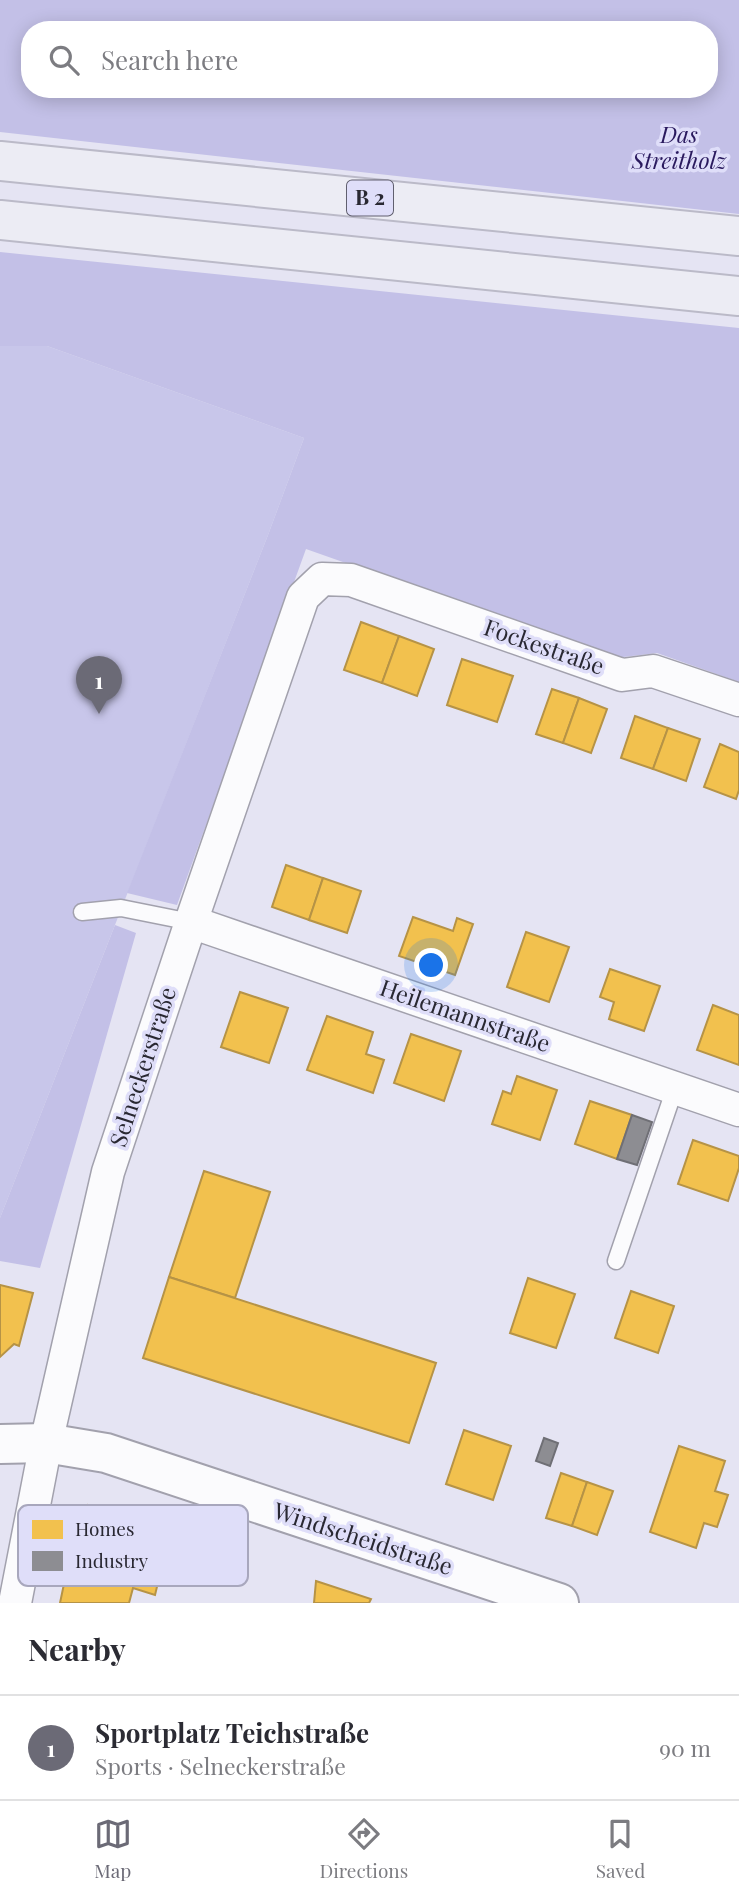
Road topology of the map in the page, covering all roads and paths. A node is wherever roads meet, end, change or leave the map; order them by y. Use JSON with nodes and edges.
{"nodes":[{"id":1,"x":0,"y":161,"type":"edge"},
{"id":2,"x":0,"y":220,"type":"edge"},
{"id":3,"x":739,"y":236,"type":"edge"},
{"id":4,"x":739,"y":296,"type":"edge"},
{"id":5,"x":351,"y":580,"type":"joint"},
{"id":6,"x":739,"y":700,"type":"edge"},
{"id":7,"x":82,"y":912,"type":"dead end"},
{"id":8,"x":191,"y":922,"type":"junction"},
{"id":9,"x":676,"y":1088,"type":"junction"},
{"id":10,"x":739,"y":1110,"type":"edge"},
{"id":11,"x":616,"y":1261,"type":"dead end"},
{"id":12,"x":46,"y":1443,"type":"junction"},
{"id":13,"x":0,"y":1444,"type":"edge"},
{"id":14,"x":35,"y":1505,"type":"edge"},
{"id":15,"x":559,"y":1603,"type":"edge"}],
"edges":[{"from":1,"to":3,"type":"highway","number":"B 2"},
{"from":2,"to":4,"type":"highway"},
{"from":5,"to":6,"type":"street","name":"Fockestraße"},
{"from":5,"to":8,"type":"street","name":"Selneckerstraße"},
{"from":7,"to":8,"type":"lane"},
{"from":8,"to":9,"type":"street","name":"Heilemannstraße"},
{"from":8,"to":12,"type":"street","name":"Selneckerstraße"},
{"from":9,"to":10,"type":"street","name":"Heilemannstraße"},
{"from":9,"to":11,"type":"lane"},
{"from":12,"to":13,"type":"street","name":"Windscheidstraße"},
{"from":12,"to":14,"type":"street","name":"Selneckerstraße"},
{"from":12,"to":15,"type":"street","name":"Windscheidstraße"}]}
